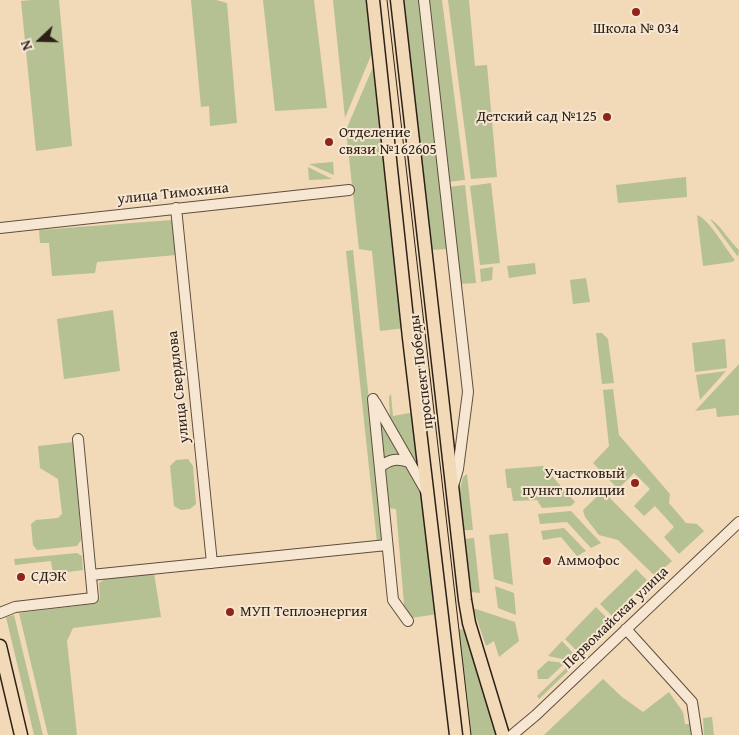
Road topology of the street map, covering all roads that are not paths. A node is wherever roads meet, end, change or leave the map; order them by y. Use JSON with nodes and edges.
{"nodes":[{"id":1,"x":373,"y":0,"type":"edge"},
{"id":2,"x":397,"y":0,"type":"edge"},
{"id":3,"x":424,"y":0,"type":"edge"},
{"id":4,"x":349,"y":190,"type":"dead end"},
{"id":5,"x":176,"y":208,"type":"junction"},
{"id":6,"x":0,"y":228,"type":"edge"},
{"id":7,"x":78,"y":439,"type":"dead end"},
{"id":8,"x":409,"y":462,"type":"junction"},
{"id":9,"x":380,"y":467,"type":"junction"},
{"id":10,"x":452,"y":492,"type":"junction"},
{"id":11,"x":427,"y":493,"type":"junction"},
{"id":12,"x":739,"y":522,"type":"edge"},
{"id":13,"x":388,"y":545,"type":"junction"},
{"id":14,"x":212,"y":563,"type":"junction"},
{"id":15,"x":91,"y":575,"type":"junction"},
{"id":16,"x":0,"y":613,"type":"edge"},
{"id":17,"x":408,"y":621,"type":"dead end"},
{"id":18,"x":626,"y":629,"type":"junction"},
{"id":19,"x":0,"y":646,"type":"edge"},
{"id":20,"x":21,"y":735,"type":"edge"},
{"id":21,"x":456,"y":735,"type":"edge"},
{"id":22,"x":503,"y":735,"type":"edge"},
{"id":23,"x":512,"y":735,"type":"edge"},
{"id":24,"x":697,"y":735,"type":"edge"}],
"edges":[{"from":1,"to":11,"type":"main road","name":"проспект Победы"},
{"from":2,"to":10,"type":"main road","name":"проспект Победы"},
{"from":3,"to":10,"type":"street"},
{"from":4,"to":5,"type":"street","name":"улица Тимохина"},
{"from":5,"to":6,"type":"street","name":"улица Тимохина"},
{"from":5,"to":14,"type":"street","name":"улица Свердлова"},
{"from":7,"to":15,"type":"street"},
{"from":8,"to":9,"type":"street"},
{"from":8,"to":9,"type":"street"},
{"from":8,"to":11,"type":"street"},
{"from":9,"to":13,"type":"street"},
{"from":10,"to":22,"type":"main road","name":"проспект Победы"},
{"from":11,"to":21,"type":"main road","name":"проспект Победы"},
{"from":12,"to":18,"type":"street","name":"Первомайская улица"},
{"from":13,"to":14,"type":"street"},
{"from":13,"to":17,"type":"street"},
{"from":14,"to":15,"type":"street"},
{"from":15,"to":16,"type":"street"},
{"from":18,"to":23,"type":"street","name":"Первомайская улица"},
{"from":18,"to":24,"type":"street"},
{"from":19,"to":20,"type":"main road"}]}
